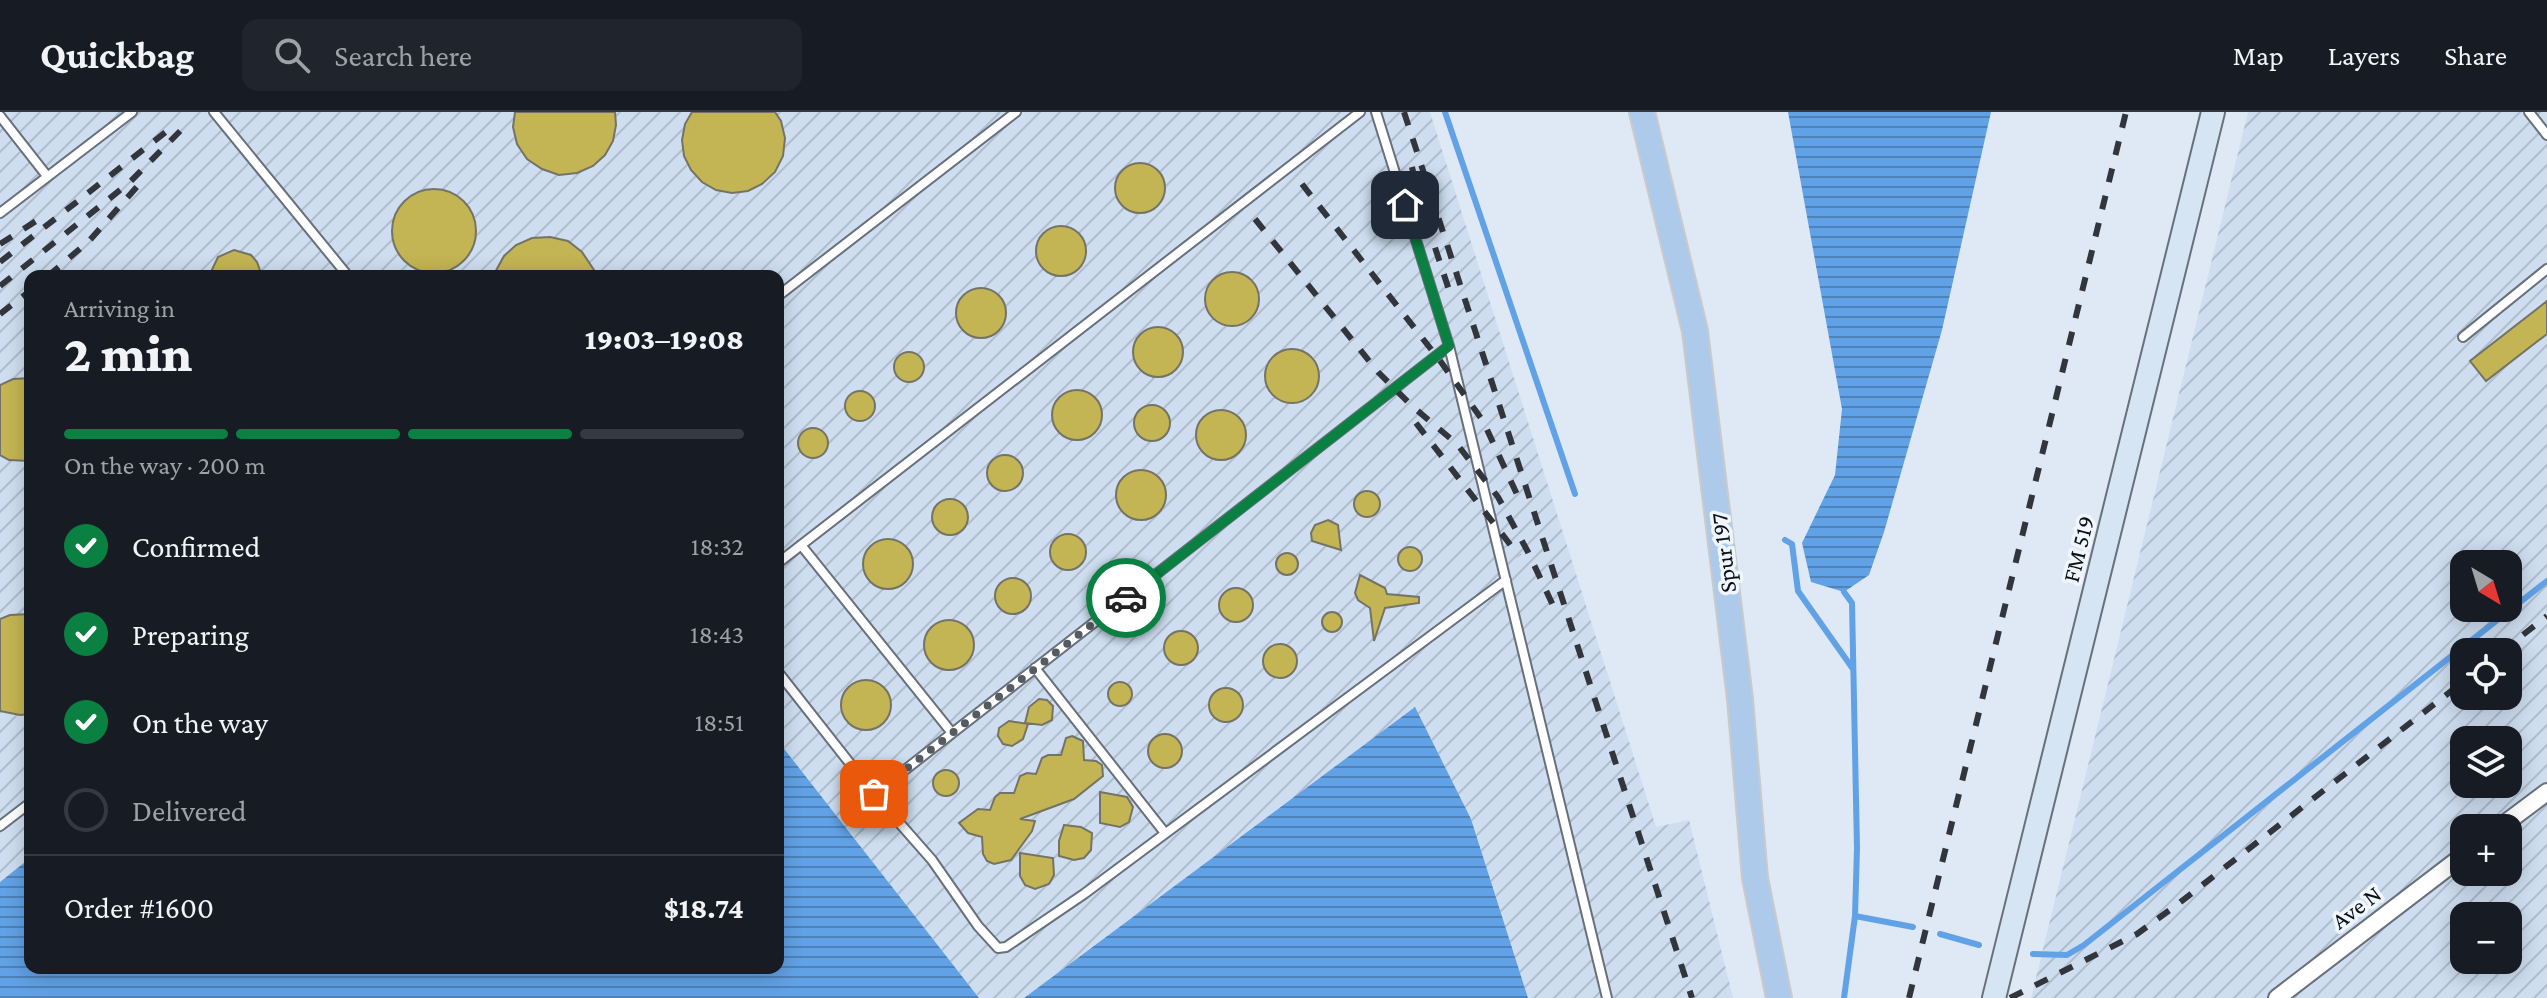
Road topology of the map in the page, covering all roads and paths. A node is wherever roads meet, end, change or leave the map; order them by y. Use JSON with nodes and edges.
{"nodes":[{"id":1,"x":132,"y":112,"type":"edge"},
{"id":2,"x":214,"y":112,"type":"edge"},
{"id":3,"x":1016,"y":112,"type":"edge"},
{"id":4,"x":1360,"y":112,"type":"edge"},
{"id":5,"x":1376,"y":112,"type":"edge"},
{"id":6,"x":1642,"y":112,"type":"edge"},
{"id":7,"x":2213,"y":112,"type":"edge"},
{"id":8,"x":2529,"y":112,"type":"edge"},
{"id":9,"x":0,"y":116,"type":"edge"},
{"id":10,"x":2547,"y":135,"type":"edge"},
{"id":11,"x":47,"y":176,"type":"junction"},
{"id":12,"x":0,"y":213,"type":"edge"},
{"id":13,"x":2547,"y":269,"type":"edge"},
{"id":14,"x":343,"y":270,"type":"edge"},
{"id":15,"x":784,"y":291,"type":"edge"},
{"id":16,"x":2463,"y":337,"type":"dead end"},
{"id":17,"x":1449,"y":346,"type":"junction"},
{"id":18,"x":801,"y":545,"type":"junction"},
{"id":19,"x":784,"y":558,"type":"edge"},
{"id":20,"x":1506,"y":580,"type":"junction"},
{"id":21,"x":1035,"y":668,"type":"junction"},
{"id":22,"x":784,"y":680,"type":"edge"},
{"id":23,"x":952,"y":733,"type":"junction"},
{"id":24,"x":2547,"y":792,"type":"edge"},
{"id":25,"x":874,"y":794,"type":"junction"},
{"id":26,"x":24,"y":808,"type":"edge"},
{"id":27,"x":2518,"y":814,"type":"edge"},
{"id":28,"x":0,"y":826,"type":"edge"},
{"id":29,"x":1165,"y":833,"type":"junction"},
{"id":30,"x":2450,"y":866,"type":"edge"},
{"id":31,"x":1607,"y":998,"type":"edge"},
{"id":32,"x":1779,"y":998,"type":"edge"},
{"id":33,"x":1994,"y":998,"type":"edge"},
{"id":34,"x":2277,"y":998,"type":"edge"}],
"edges":[{"from":1,"to":11,"type":"lane"},
{"from":2,"to":14,"type":"lane"},
{"from":3,"to":15,"type":"lane"},
{"from":4,"to":18,"type":"lane"},
{"from":5,"to":17,"type":"lane"},
{"from":6,"to":32,"type":"main road","name":"Spur 197"},
{"from":7,"to":33,"type":"main road","name":"FM 519","number":"FM 519"},
{"from":8,"to":10,"type":"lane"},
{"from":9,"to":11,"type":"lane"},
{"from":11,"to":12,"type":"lane"},
{"from":13,"to":16,"type":"lane"},
{"from":17,"to":20,"type":"lane"},
{"from":17,"to":21,"type":"lane"},
{"from":18,"to":19,"type":"lane"},
{"from":18,"to":23,"type":"lane"},
{"from":20,"to":29,"type":"lane"},
{"from":20,"to":31,"type":"lane"},
{"from":21,"to":23,"type":"lane"},
{"from":21,"to":29,"type":"lane"},
{"from":22,"to":25,"type":"lane"},
{"from":23,"to":25,"type":"lane"},
{"from":24,"to":27,"type":"street"},
{"from":25,"to":29,"type":"lane"},
{"from":26,"to":28,"type":"lane"},
{"from":30,"to":34,"type":"street","name":"Ave N"}]}
